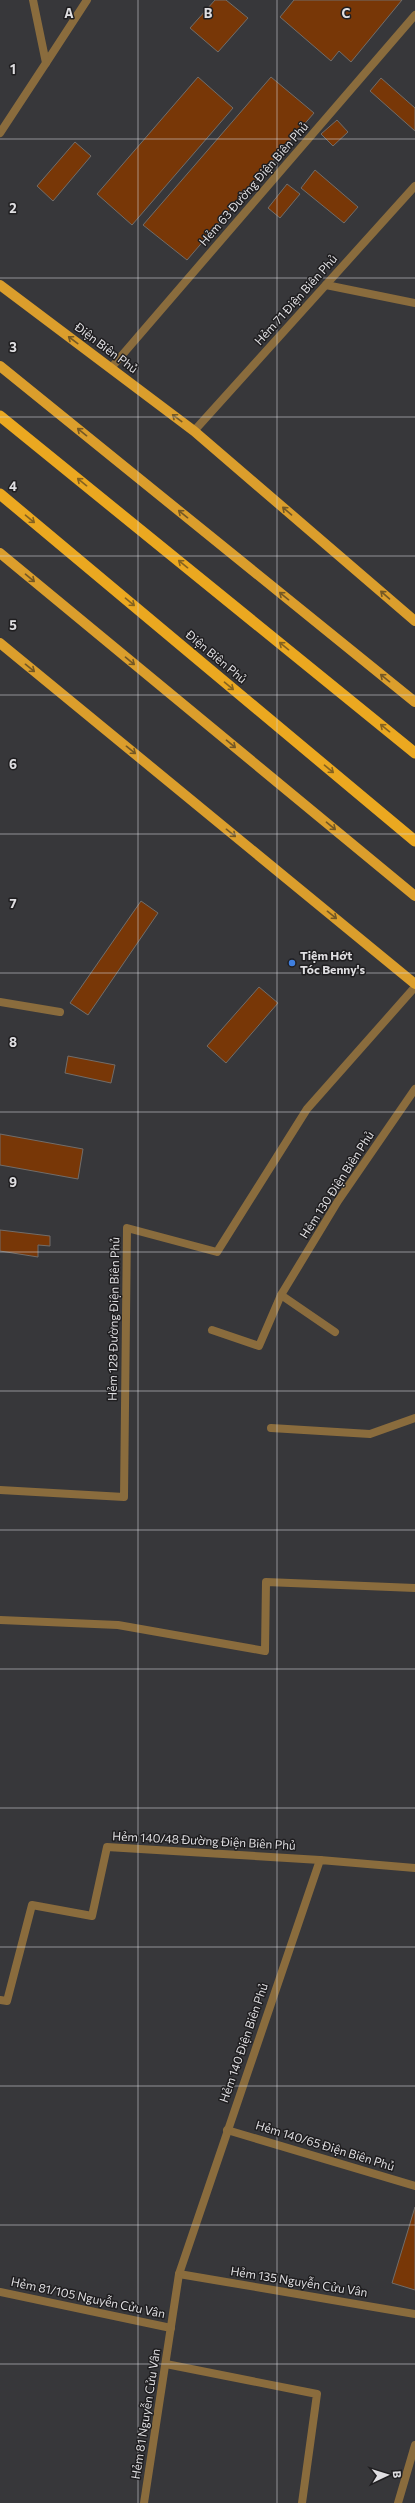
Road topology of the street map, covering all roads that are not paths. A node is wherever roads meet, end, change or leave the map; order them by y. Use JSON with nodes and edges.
{"nodes":[{"id":1,"x":33,"y":0,"type":"edge"},
{"id":2,"x":87,"y":0,"type":"edge"},
{"id":3,"x":415,"y":16,"type":"edge"},
{"id":4,"x":46,"y":63,"type":"junction"},
{"id":5,"x":0,"y":133,"type":"edge"},
{"id":6,"x":415,"y":186,"type":"edge"},
{"id":7,"x":0,"y":285,"type":"edge"},
{"id":8,"x":326,"y":285,"type":"junction"},
{"id":9,"x":415,"y":303,"type":"edge"},
{"id":10,"x":0,"y":366,"type":"edge"},
{"id":11,"x":111,"y":368,"type":"junction"},
{"id":12,"x":0,"y":416,"type":"edge"},
{"id":13,"x":194,"y":431,"type":"junction"},
{"id":14,"x":0,"y":494,"type":"edge"},
{"id":15,"x":0,"y":553,"type":"edge"},
{"id":16,"x":415,"y":621,"type":"edge"},
{"id":17,"x":0,"y":643,"type":"edge"},
{"id":18,"x":415,"y":702,"type":"edge"},
{"id":19,"x":415,"y":753,"type":"edge"},
{"id":20,"x":415,"y":841,"type":"edge"},
{"id":21,"x":415,"y":896,"type":"edge"},
{"id":22,"x":415,"y":984,"type":"edge"},
{"id":23,"x":415,"y":987,"type":"edge"},
{"id":24,"x":0,"y":1002,"type":"edge"},
{"id":25,"x":60,"y":1012,"type":"dead end"},
{"id":26,"x":415,"y":1089,"type":"edge"},
{"id":27,"x":281,"y":1295,"type":"junction"},
{"id":28,"x":212,"y":1330,"type":"dead end"},
{"id":29,"x":335,"y":1332,"type":"dead end"},
{"id":30,"x":415,"y":1418,"type":"edge"},
{"id":31,"x":271,"y":1428,"type":"dead end"},
{"id":32,"x":0,"y":1490,"type":"edge"},
{"id":33,"x":415,"y":1588,"type":"edge"},
{"id":34,"x":0,"y":1620,"type":"edge"},
{"id":35,"x":320,"y":1860,"type":"junction"},
{"id":36,"x":415,"y":1868,"type":"edge"},
{"id":37,"x":0,"y":2000,"type":"edge"},
{"id":38,"x":227,"y":2130,"type":"junction"},
{"id":39,"x":415,"y":2186,"type":"edge"},
{"id":40,"x":179,"y":2274,"type":"junction"},
{"id":41,"x":0,"y":2292,"type":"edge"},
{"id":42,"x":415,"y":2314,"type":"edge"},
{"id":43,"x":171,"y":2328,"type":"junction"},
{"id":44,"x":166,"y":2364,"type":"junction"},
{"id":45,"x":415,"y":2445,"type":"edge"},
{"id":46,"x":144,"y":2503,"type":"edge"},
{"id":47,"x":302,"y":2503,"type":"edge"},
{"id":48,"x":398,"y":2503,"type":"edge"}],
"edges":[{"from":1,"to":4,"type":"street"},
{"from":2,"to":4,"type":"street"},
{"from":3,"to":11,"type":"street","name":"Hẻm 63 Đường Điện Biên Phủ"},
{"from":4,"to":5,"type":"street"},
{"from":6,"to":8,"type":"street","name":"Hẻm 71 Điện Biên Phủ"},
{"from":11,"to":7,"type":"main road","name":"Điện Biên Phủ","one_way":true},
{"from":8,"to":9,"type":"street"},
{"from":8,"to":13,"type":"street","name":"Hẻm 71 Điện Biên Phủ"},
{"from":18,"to":10,"type":"main road","one_way":true},
{"from":13,"to":11,"type":"main road","name":"Điện Biên Phủ","one_way":true},
{"from":19,"to":12,"type":"highway","one_way":true},
{"from":16,"to":13,"type":"main road","name":"Điện Biên Phủ","one_way":true},
{"from":14,"to":20,"type":"highway","name":"Điện Biên Phủ","one_way":true},
{"from":15,"to":21,"type":"main road","one_way":true},
{"from":17,"to":22,"type":"main road","one_way":true},
{"from":23,"to":32,"type":"street","name":"Hẻm 128 Đường Điện Biên Phủ"},
{"from":24,"to":25,"type":"street"},
{"from":26,"to":27,"type":"street","name":"Hẻm 130 Điện Biên Phủ"},
{"from":27,"to":28,"type":"street","name":"Hẻm 130 Điện Biên Phủ"},
{"from":27,"to":29,"type":"street"},
{"from":30,"to":31,"type":"street"},
{"from":33,"to":34,"type":"street"},
{"from":35,"to":36,"type":"street"},
{"from":35,"to":37,"type":"street","name":"Hẻm 140/48 Đường Điện Biên Phủ"},
{"from":35,"to":38,"type":"street","name":"Hẻm 140 Điện Biên Phủ"},
{"from":38,"to":39,"type":"street","name":"Hẻm 140/65 Điện Biên Phủ"},
{"from":38,"to":40,"type":"street","name":"Hẻm 140 Điện Biên Phủ"},
{"from":40,"to":42,"type":"street","name":"Hẻm 135 Nguyễn Cửu Vân"},
{"from":40,"to":43,"type":"street","name":"Hẻm 140 Điện Biên Phủ"},
{"from":41,"to":43,"type":"street","name":"Hẻm 81/105 Nguyễn Cửu Vân"},
{"from":43,"to":44,"type":"street","name":"Hẻm 81 Nguyễn Cửu Vân"},
{"from":44,"to":46,"type":"street","name":"Hẻm 81 Nguyễn Cửu Vân"},
{"from":44,"to":47,"type":"street"},
{"from":45,"to":48,"type":"street"}]}
